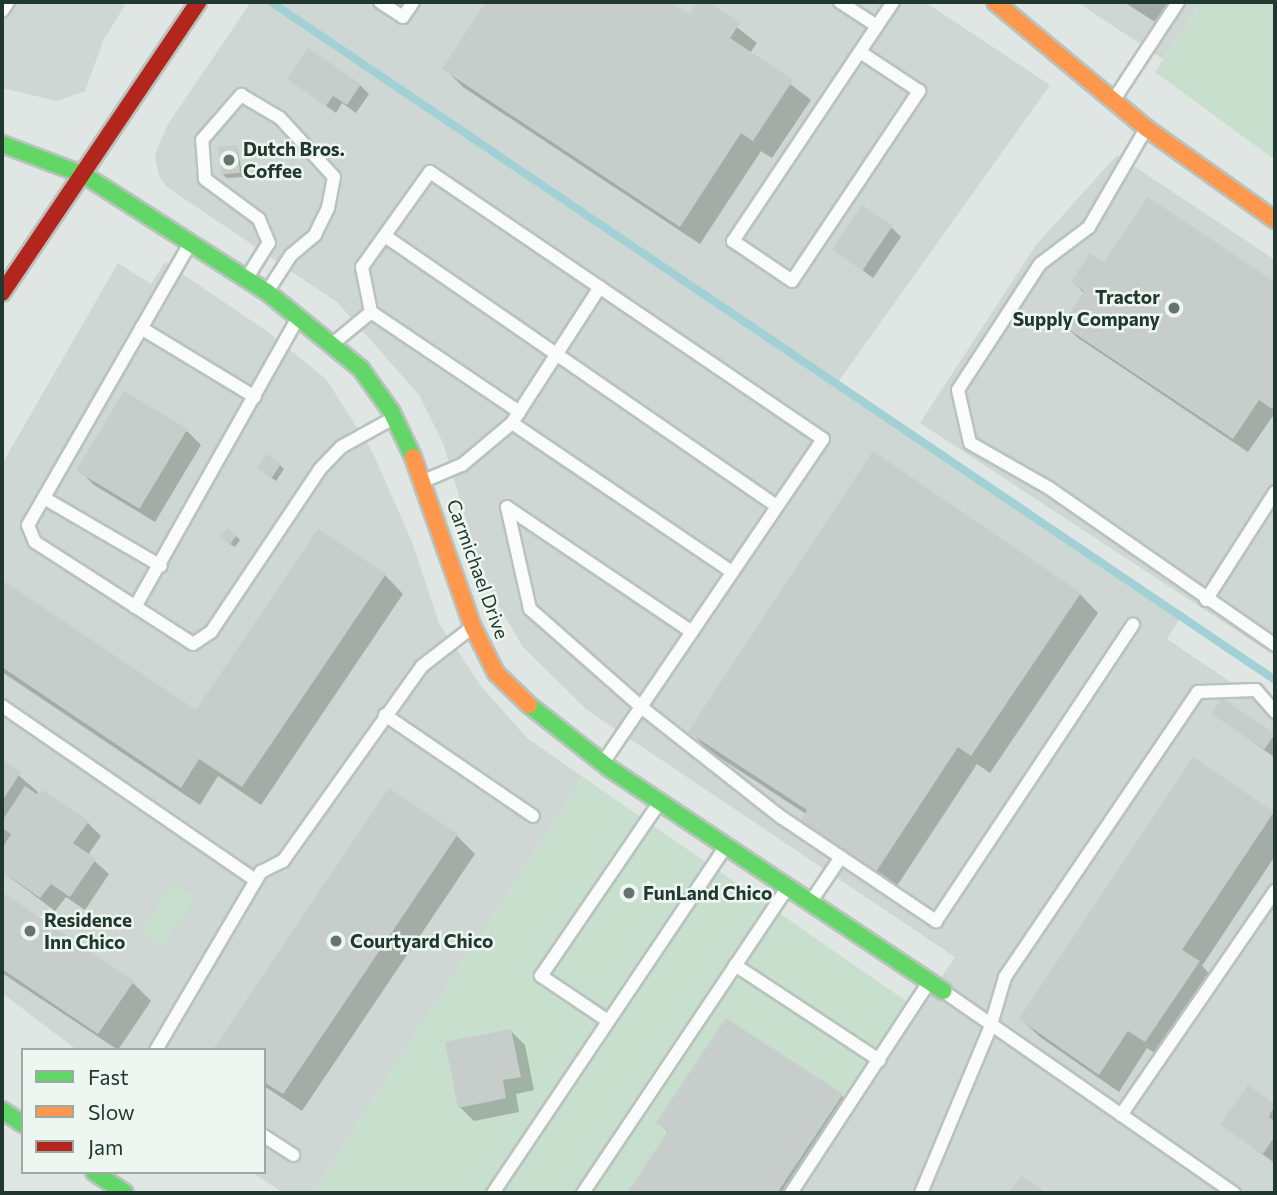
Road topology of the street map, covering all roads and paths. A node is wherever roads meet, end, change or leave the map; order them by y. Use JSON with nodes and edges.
{"nodes":[{"id":1,"x":8,"y":2,"type":"edge"},
{"id":2,"x":198,"y":2,"type":"edge"},
{"id":3,"x":380,"y":2,"type":"edge"},
{"id":4,"x":413,"y":2,"type":"edge"},
{"id":5,"x":840,"y":2,"type":"edge"},
{"id":6,"x":893,"y":2,"type":"edge"},
{"id":7,"x":995,"y":2,"type":"edge"},
{"id":8,"x":1178,"y":2,"type":"edge"},
{"id":9,"x":2,"y":11,"type":"edge"},
{"id":10,"x":877,"y":26,"type":"junction"},
{"id":11,"x":860,"y":52,"type":"junction"},
{"id":12,"x":1113,"y":101,"type":"junction"},
{"id":13,"x":1146,"y":128,"type":"junction"},
{"id":14,"x":2,"y":144,"type":"edge"},
{"id":15,"x":84,"y":175,"type":"junction"},
{"id":16,"x":1275,"y":219,"type":"edge"},
{"id":17,"x":385,"y":236,"type":"junction"},
{"id":18,"x":190,"y":243,"type":"junction"},
{"id":19,"x":246,"y":279,"type":"junction"},
{"id":20,"x":600,"y":287,"type":"junction"},
{"id":21,"x":267,"y":292,"type":"junction"},
{"id":22,"x":2,"y":293,"type":"edge"},
{"id":23,"x":371,"y":312,"type":"junction"},
{"id":24,"x":299,"y":317,"type":"junction"},
{"id":25,"x":141,"y":328,"type":"junction"},
{"id":26,"x":333,"y":344,"type":"junction"},
{"id":27,"x":556,"y":354,"type":"junction"},
{"id":28,"x":254,"y":397,"type":"junction"},
{"id":29,"x":394,"y":418,"type":"junction"},
{"id":30,"x":515,"y":418,"type":"junction"},
{"id":31,"x":424,"y":481,"type":"junction"},
{"id":32,"x":1275,"y":492,"type":"edge"},
{"id":33,"x":44,"y":498,"type":"junction"},
{"id":34,"x":777,"y":506,"type":"junction"},
{"id":35,"x":161,"y":566,"type":"junction"},
{"id":36,"x":732,"y":572,"type":"junction"},
{"id":37,"x":1206,"y":600,"type":"junction"},
{"id":38,"x":135,"y":607,"type":"junction"},
{"id":39,"x":1133,"y":624,"type":"dead end"},
{"id":40,"x":473,"y":627,"type":"junction"},
{"id":41,"x":692,"y":632,"type":"junction"},
{"id":42,"x":1275,"y":645,"type":"edge"},
{"id":43,"x":2,"y":706,"type":"edge"},
{"id":44,"x":641,"y":707,"type":"junction"},
{"id":45,"x":1275,"y":712,"type":"edge"},
{"id":46,"x":385,"y":715,"type":"junction"},
{"id":47,"x":603,"y":763,"type":"junction"},
{"id":48,"x":659,"y":803,"type":"junction"},
{"id":49,"x":533,"y":816,"type":"dead end"},
{"id":50,"x":725,"y":847,"type":"junction"},
{"id":51,"x":841,"y":857,"type":"junction"},
{"id":52,"x":255,"y":880,"type":"junction"},
{"id":53,"x":786,"y":888,"type":"junction"},
{"id":54,"x":1275,"y":891,"type":"edge"},
{"id":55,"x":810,"y":904,"type":"junction"},
{"id":56,"x":735,"y":965,"type":"junction"},
{"id":57,"x":936,"y":986,"type":"junction"},
{"id":58,"x":608,"y":1021,"type":"junction"},
{"id":59,"x":990,"y":1028,"type":"junction"},
{"id":60,"x":157,"y":1048,"type":"edge"},
{"id":61,"x":879,"y":1060,"type":"junction"},
{"id":62,"x":2,"y":1110,"type":"edge"},
{"id":63,"x":1121,"y":1115,"type":"junction"},
{"id":64,"x":21,"y":1123,"type":"edge"},
{"id":65,"x":266,"y":1137,"type":"edge"},
{"id":66,"x":293,"y":1155,"type":"dead end"},
{"id":67,"x":97,"y":1174,"type":"edge"},
{"id":68,"x":125,"y":1193,"type":"edge"},
{"id":69,"x":493,"y":1193,"type":"edge"},
{"id":70,"x":583,"y":1193,"type":"edge"},
{"id":71,"x":790,"y":1193,"type":"edge"},
{"id":72,"x":921,"y":1193,"type":"edge"},
{"id":73,"x":1234,"y":1193,"type":"edge"}],
"edges":[{"from":1,"to":9,"type":"lane"},
{"from":2,"to":15,"type":"main road"},
{"from":3,"to":4,"type":"lane"},
{"from":5,"to":10,"type":"lane"},
{"from":6,"to":10,"type":"lane"},
{"from":7,"to":12,"type":"main road"},
{"from":8,"to":12,"type":"lane"},
{"from":10,"to":11,"type":"lane"},
{"from":11,"to":11,"type":"lane"},
{"from":12,"to":13,"type":"main road"},
{"from":13,"to":16,"type":"main road"},
{"from":13,"to":37,"type":"lane"},
{"from":14,"to":15,"type":"main road","name":"Carmichael Drive"},
{"from":15,"to":18,"type":"main road","name":"Carmichael Drive"},
{"from":15,"to":22,"type":"main road"},
{"from":17,"to":20,"type":"lane"},
{"from":17,"to":23,"type":"lane"},
{"from":17,"to":27,"type":"lane"},
{"from":18,"to":19,"type":"main road","name":"Carmichael Drive"},
{"from":18,"to":25,"type":"lane"},
{"from":19,"to":21,"type":"main road","name":"Carmichael Drive"},
{"from":19,"to":21,"type":"lane"},
{"from":20,"to":27,"type":"lane"},
{"from":20,"to":34,"type":"lane"},
{"from":21,"to":24,"type":"main road","name":"Carmichael Drive"},
{"from":23,"to":26,"type":"lane"},
{"from":23,"to":30,"type":"lane"},
{"from":24,"to":26,"type":"main road","name":"Carmichael Drive"},
{"from":24,"to":28,"type":"lane"},
{"from":25,"to":28,"type":"lane"},
{"from":25,"to":33,"type":"lane"},
{"from":26,"to":29,"type":"main road","name":"Carmichael Drive"},
{"from":27,"to":30,"type":"lane"},
{"from":27,"to":34,"type":"lane"},
{"from":28,"to":35,"type":"lane"},
{"from":29,"to":31,"type":"main road","name":"Carmichael Drive"},
{"from":29,"to":38,"type":"lane"},
{"from":30,"to":31,"type":"lane"},
{"from":30,"to":36,"type":"lane"},
{"from":31,"to":40,"type":"main road","name":"Carmichael Drive"},
{"from":32,"to":37,"type":"lane"},
{"from":33,"to":35,"type":"lane"},
{"from":33,"to":38,"type":"lane"},
{"from":34,"to":36,"type":"lane"},
{"from":35,"to":38,"type":"lane"},
{"from":36,"to":41,"type":"lane"},
{"from":37,"to":42,"type":"lane"},
{"from":39,"to":51,"type":"lane"},
{"from":40,"to":46,"type":"lane"},
{"from":40,"to":47,"type":"main road","name":"Carmichael Drive"},
{"from":41,"to":44,"type":"lane"},
{"from":41,"to":44,"type":"lane"},
{"from":43,"to":52,"type":"lane"},
{"from":44,"to":47,"type":"lane"},
{"from":44,"to":51,"type":"lane"},
{"from":45,"to":59,"type":"lane"},
{"from":46,"to":49,"type":"lane"},
{"from":46,"to":52,"type":"lane"},
{"from":47,"to":48,"type":"main road","name":"Carmichael Drive"},
{"from":48,"to":50,"type":"main road","name":"Carmichael Drive"},
{"from":48,"to":58,"type":"lane"},
{"from":50,"to":53,"type":"main road","name":"Carmichael Drive"},
{"from":50,"to":58,"type":"lane"},
{"from":51,"to":55,"type":"lane"},
{"from":52,"to":60,"type":"lane"},
{"from":53,"to":55,"type":"main road","name":"Carmichael Drive"},
{"from":53,"to":56,"type":"lane"},
{"from":54,"to":63,"type":"lane"},
{"from":55,"to":57,"type":"main road","name":"Carmichael Drive"},
{"from":56,"to":61,"type":"lane"},
{"from":56,"to":70,"type":"lane"},
{"from":57,"to":59,"type":"lane"},
{"from":57,"to":61,"type":"lane"},
{"from":58,"to":69,"type":"lane"},
{"from":59,"to":63,"type":"lane"},
{"from":59,"to":72,"type":"lane"},
{"from":61,"to":71,"type":"lane"},
{"from":62,"to":64,"type":"main road"},
{"from":63,"to":73,"type":"lane"},
{"from":65,"to":66,"type":"lane"},
{"from":67,"to":68,"type":"main road"}]}
